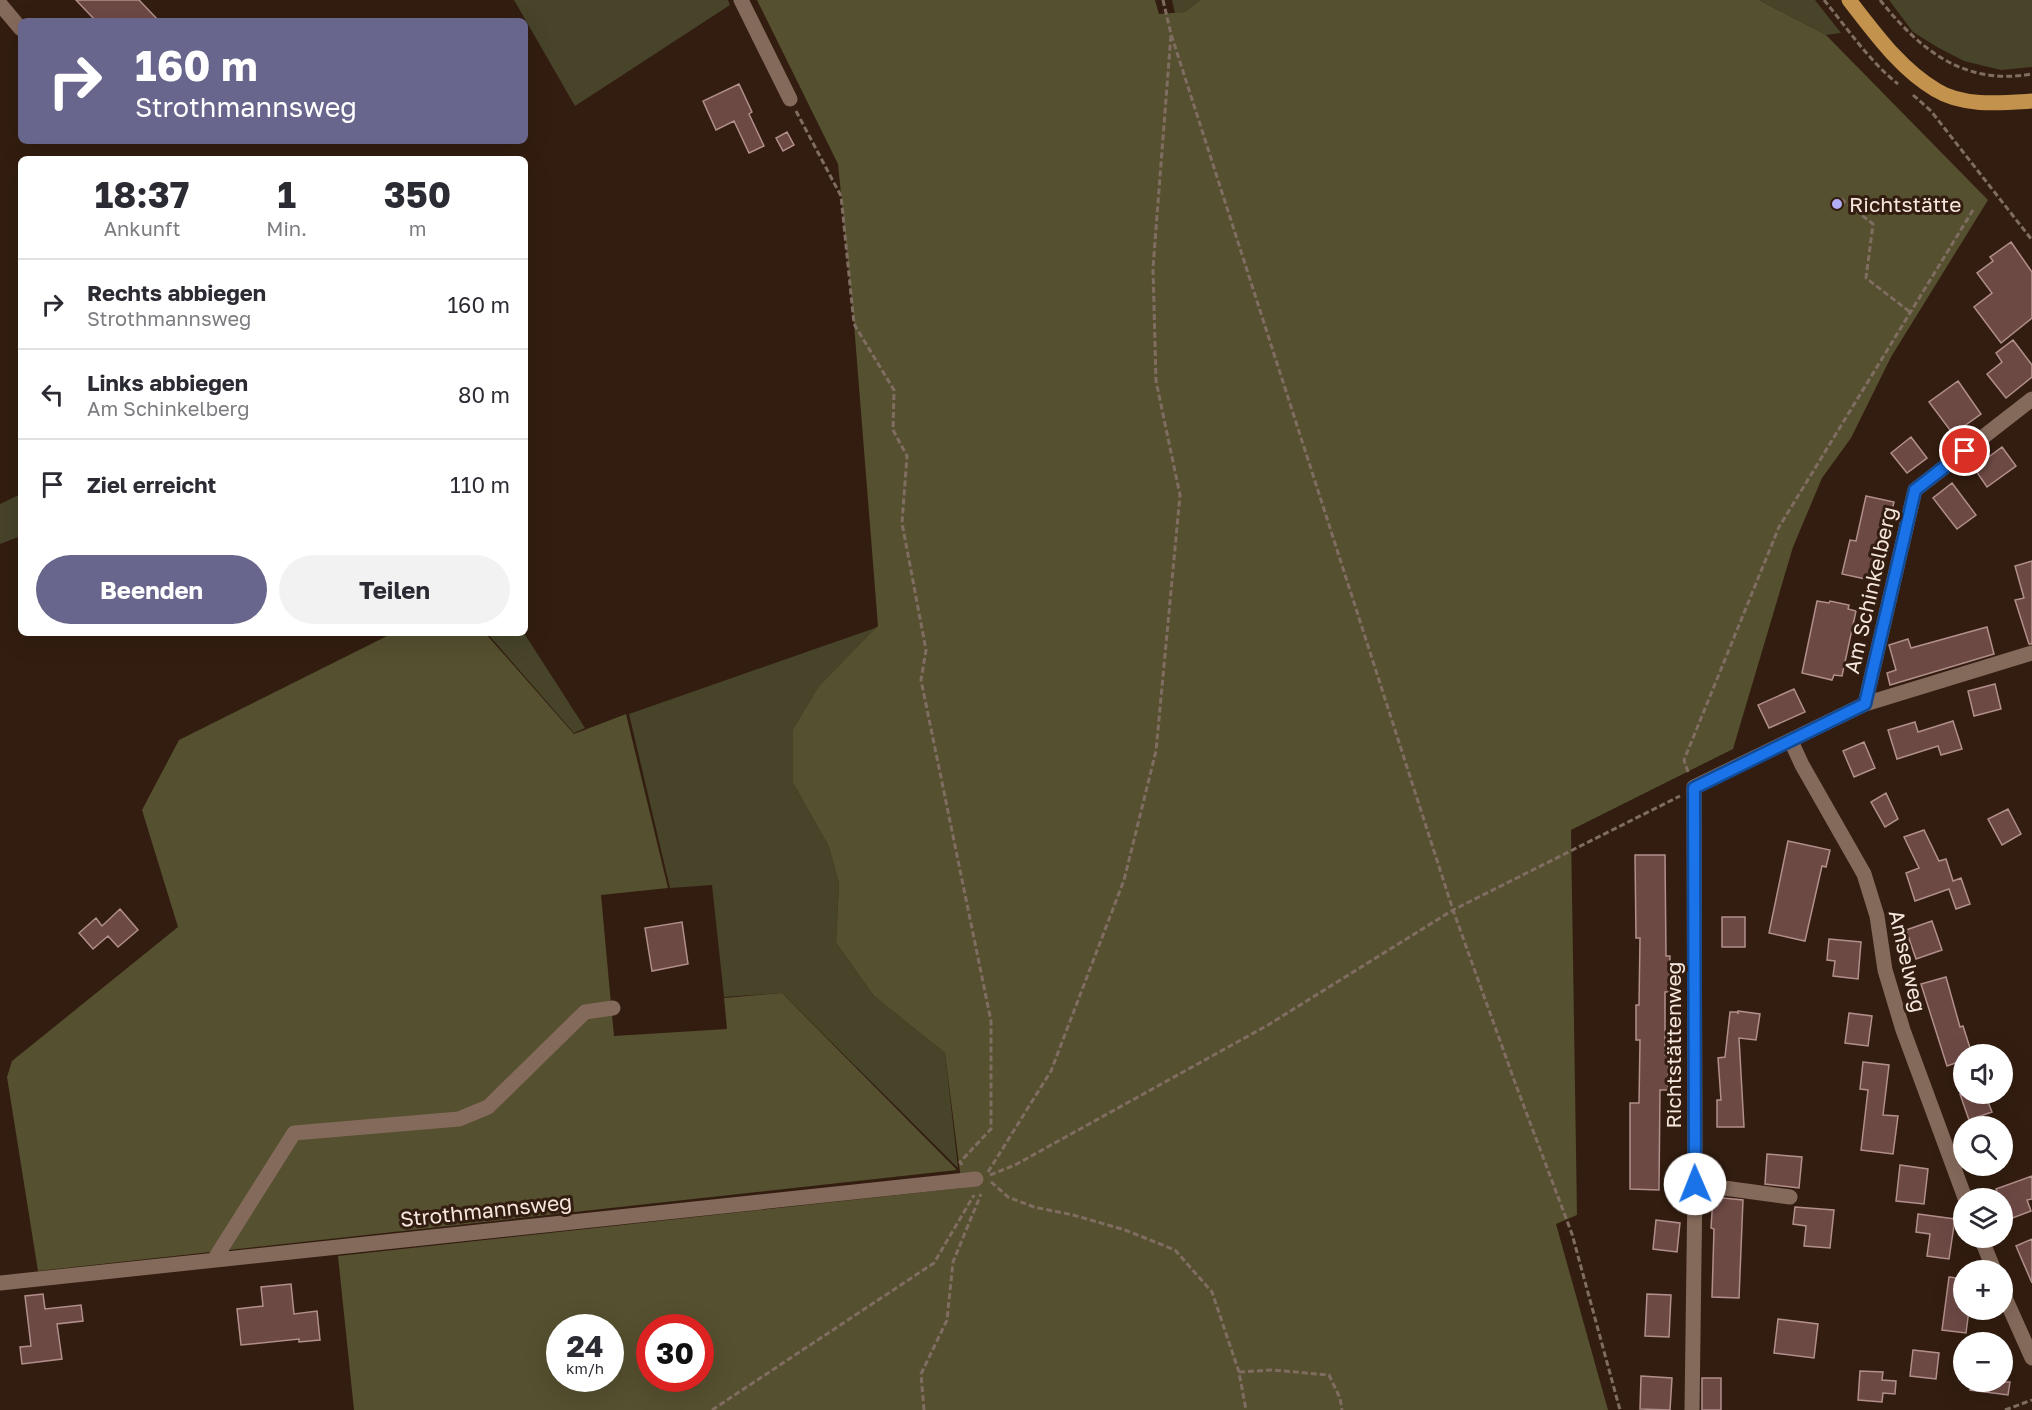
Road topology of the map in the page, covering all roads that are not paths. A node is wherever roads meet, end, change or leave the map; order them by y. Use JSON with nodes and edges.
{"nodes":[{"id":1,"x":741,"y":0,"type":"edge"},
{"id":2,"x":1849,"y":0,"type":"edge"},
{"id":3,"x":0,"y":4,"type":"edge"},
{"id":4,"x":18,"y":25,"type":"edge"},
{"id":5,"x":790,"y":99,"type":"road end"},
{"id":6,"x":2032,"y":101,"type":"edge"},
{"id":7,"x":2032,"y":399,"type":"edge"},
{"id":8,"x":2032,"y":653,"type":"edge"},
{"id":9,"x":1865,"y":704,"type":"junction"},
{"id":10,"x":1791,"y":741,"type":"junction"},
{"id":11,"x":613,"y":1008,"type":"dead end"},
{"id":12,"x":981,"y":1182,"type":"road end"},
{"id":13,"x":1695,"y":1184,"type":"junction"},
{"id":14,"x":1961,"y":1188,"type":"edge"},
{"id":15,"x":1790,"y":1197,"type":"dead end"},
{"id":16,"x":214,"y":1260,"type":"junction"},
{"id":17,"x":0,"y":1283,"type":"edge"},
{"id":18,"x":2013,"y":1316,"type":"edge"},
{"id":19,"x":2032,"y":1358,"type":"edge"},
{"id":20,"x":1692,"y":1410,"type":"edge"}],
"edges":[{"from":1,"to":5,"type":"street"},
{"from":2,"to":6,"type":"main road"},
{"from":3,"to":4,"type":"street"},
{"from":7,"to":9,"type":"street","name":"Am Schinkelberg"},
{"from":8,"to":9,"type":"street"},
{"from":9,"to":10,"type":"street"},
{"from":10,"to":13,"type":"street","name":"Richtstättenweg"},
{"from":10,"to":14,"type":"street","name":"Amselweg"},
{"from":11,"to":16,"type":"street"},
{"from":12,"to":16,"type":"street","name":"Strothmannsweg"},
{"from":13,"to":15,"type":"street"},
{"from":13,"to":20,"type":"street","name":"Richtstättenweg"},
{"from":16,"to":17,"type":"street","name":"Strothmannsweg"},
{"from":18,"to":19,"type":"street"}]}
